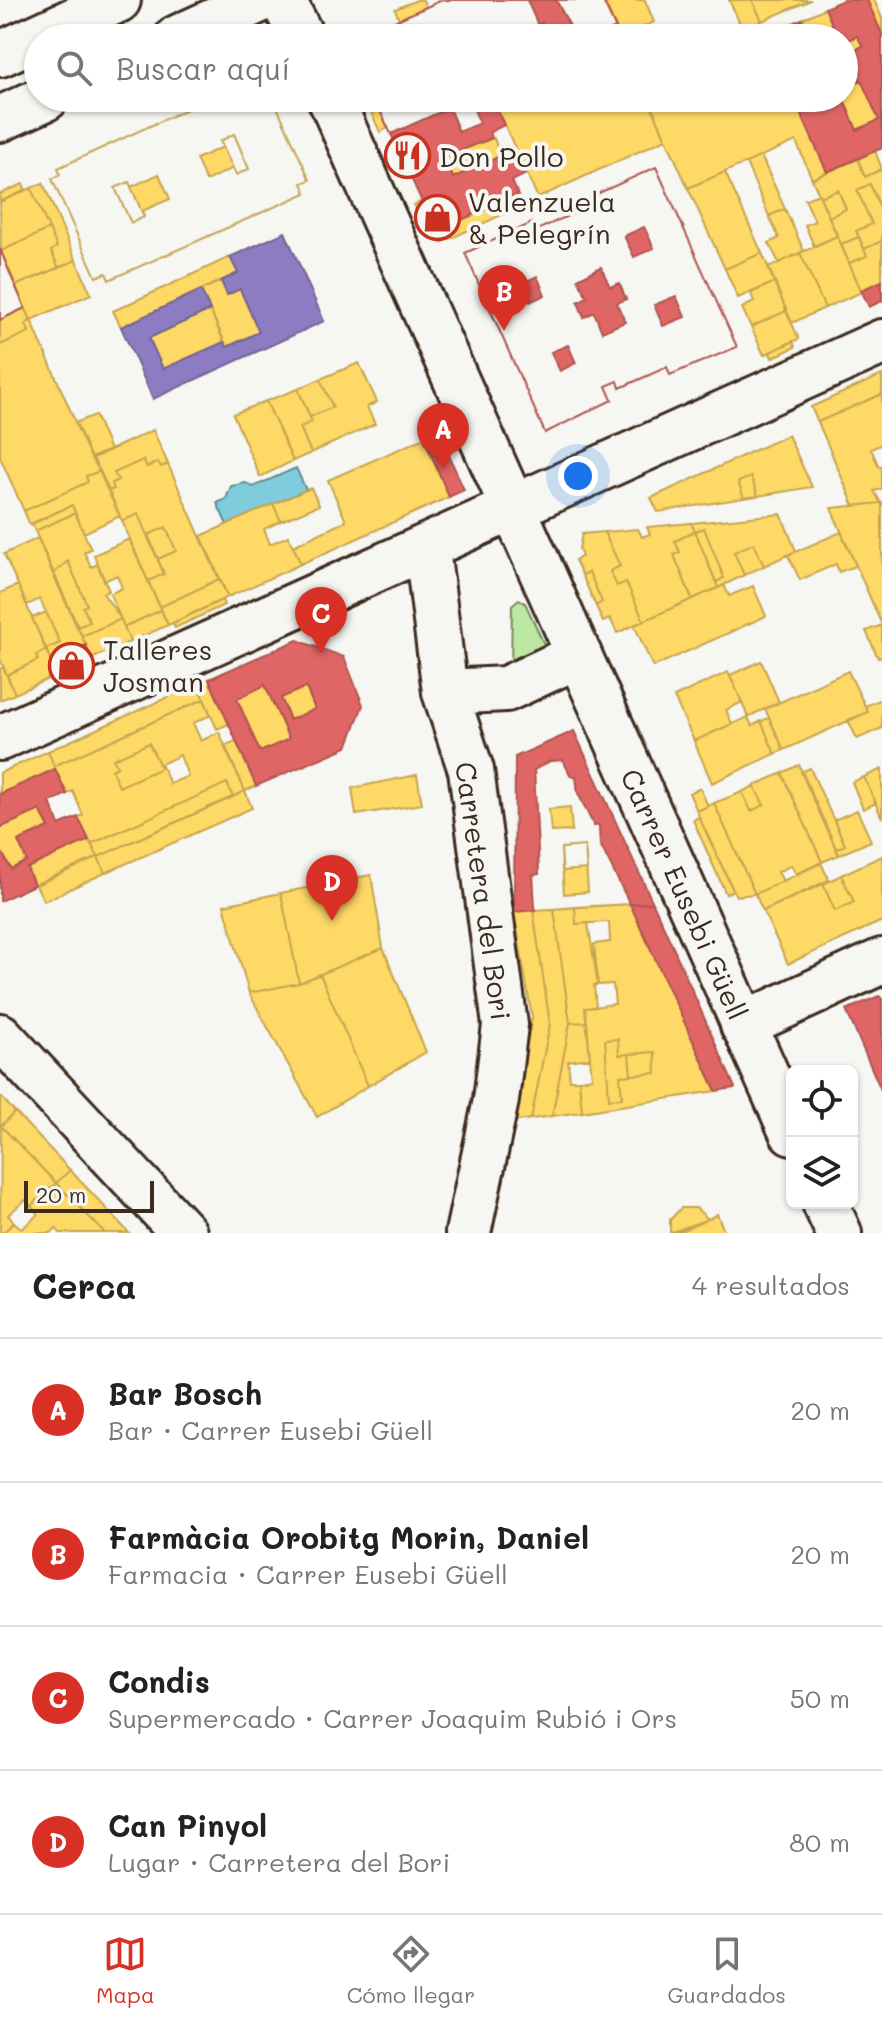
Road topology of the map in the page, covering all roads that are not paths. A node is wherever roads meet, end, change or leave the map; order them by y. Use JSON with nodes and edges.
{"nodes":[{"id":1,"x":118,"y":0,"type":"edge"},
{"id":2,"x":260,"y":0,"type":"edge"},
{"id":3,"x":283,"y":0,"type":"edge"},
{"id":4,"x":66,"y":24,"type":"edge"},
{"id":5,"x":208,"y":24,"type":"edge"},
{"id":6,"x":295,"y":24,"type":"edge"},
{"id":7,"x":24,"y":43,"type":"edge"},
{"id":8,"x":0,"y":54,"type":"edge"},
{"id":9,"x":24,"y":108,"type":"edge"},
{"id":10,"x":336,"y":112,"type":"edge"},
{"id":11,"x":0,"y":119,"type":"edge"},
{"id":12,"x":882,"y":342,"type":"edge"},
{"id":13,"x":514,"y":510,"type":"junction"},
{"id":14,"x":427,"y":549,"type":"junction"},
{"id":15,"x":579,"y":655,"type":"junction"},
{"id":16,"x":445,"y":692,"type":"junction"},
{"id":17,"x":0,"y":738,"type":"edge"},
{"id":18,"x":882,"y":961,"type":"edge"},
{"id":19,"x":743,"y":1025,"type":"junction"},
{"id":20,"x":0,"y":1036,"type":"edge"},
{"id":21,"x":786,"y":1119,"type":"edge"},
{"id":22,"x":828,"y":1209,"type":"edge"},
{"id":23,"x":184,"y":1233,"type":"edge"},
{"id":24,"x":468,"y":1233,"type":"edge"},
{"id":25,"x":839,"y":1233,"type":"edge"}],
"edges":[{"from":1,"to":4,"type":"street"},
{"from":2,"to":5,"type":"street"},
{"from":3,"to":6,"type":"street"},
{"from":7,"to":8,"type":"street"},
{"from":9,"to":11,"type":"street"},
{"from":10,"to":13,"type":"street"},
{"from":12,"to":13,"type":"street"},
{"from":13,"to":14,"type":"street"},
{"from":13,"to":15,"type":"street","name":"Carrer Eusebi Güell"},
{"from":14,"to":16,"type":"street","name":"Carretera del Bori"},
{"from":14,"to":17,"type":"street"},
{"from":15,"to":16,"type":"street"},
{"from":15,"to":19,"type":"street","name":"Carrer Eusebi Güell"},
{"from":16,"to":24,"type":"street","name":"Carretera del Bori"},
{"from":18,"to":19,"type":"street"},
{"from":19,"to":21,"type":"street","name":"Carrer Eusebi Güell"},
{"from":20,"to":23,"type":"street"},
{"from":22,"to":25,"type":"street"}]}
